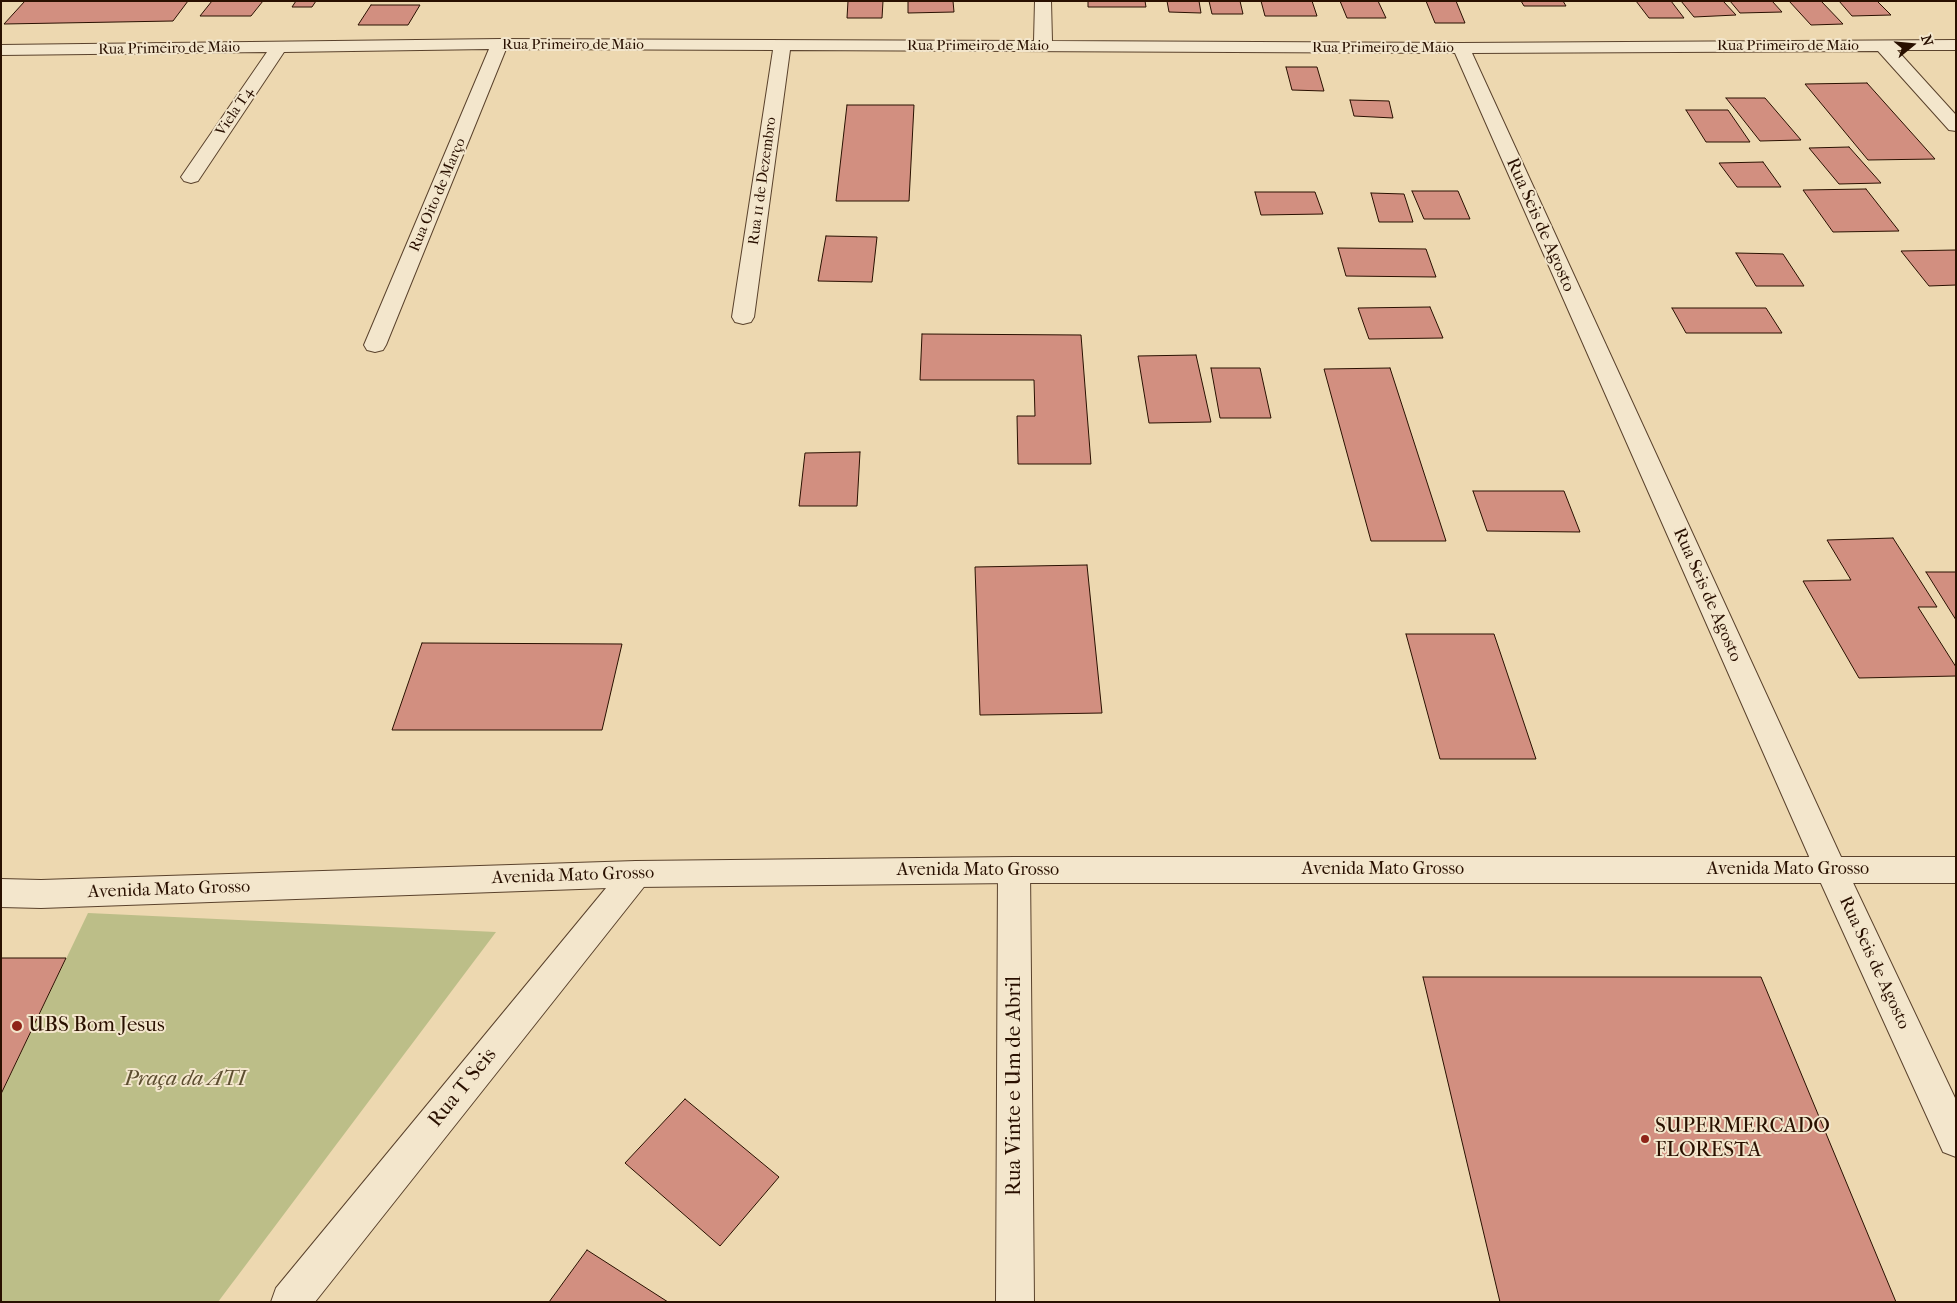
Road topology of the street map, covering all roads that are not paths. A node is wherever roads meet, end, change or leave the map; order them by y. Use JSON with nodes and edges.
{"nodes":[{"id":1,"x":1043,"y":1,"type":"edge"},
{"id":2,"x":500,"y":44,"type":"junction"},
{"id":3,"x":782,"y":45,"type":"junction"},
{"id":4,"x":1956,"y":45,"type":"edge"},
{"id":5,"x":1043,"y":46,"type":"junction"},
{"id":6,"x":1884,"y":46,"type":"junction"},
{"id":7,"x":279,"y":47,"type":"junction"},
{"id":8,"x":1461,"y":48,"type":"junction"},
{"id":9,"x":1,"y":50,"type":"edge"},
{"id":10,"x":1956,"y":126,"type":"edge"},
{"id":11,"x":191,"y":177,"type":"dead end"},
{"id":12,"x":743,"y":317,"type":"dead end"},
{"id":13,"x":375,"y":345,"type":"dead end"},
{"id":14,"x":1014,"y":870,"type":"junction"},
{"id":15,"x":1831,"y":870,"type":"junction"},
{"id":16,"x":1956,"y":870,"type":"edge"},
{"id":17,"x":636,"y":874,"type":"junction"},
{"id":18,"x":1,"y":893,"type":"edge"},
{"id":19,"x":1956,"y":1140,"type":"edge"},
{"id":20,"x":290,"y":1302,"type":"edge"},
{"id":21,"x":1015,"y":1302,"type":"edge"}],
"edges":[{"from":1,"to":5,"type":"street"},
{"from":2,"to":3,"type":"street","name":"Rua Primeiro de Maio"},
{"from":2,"to":7,"type":"street","name":"Rua Primeiro de Maio"},
{"from":2,"to":13,"type":"street","name":"Rua Oito de Março"},
{"from":3,"to":5,"type":"street","name":"Rua Primeiro de Maio"},
{"from":3,"to":12,"type":"street","name":"Rua 11 de Dezembro"},
{"from":4,"to":6,"type":"street","name":"Rua Primeiro de Maio"},
{"from":5,"to":8,"type":"street","name":"Rua Primeiro de Maio"},
{"from":6,"to":8,"type":"street","name":"Rua Primeiro de Maio"},
{"from":6,"to":10,"type":"street"},
{"from":7,"to":9,"type":"street","name":"Rua Primeiro de Maio"},
{"from":7,"to":11,"type":"street","name":"Viela T4"},
{"from":8,"to":15,"type":"street","name":"Rua Seis de Agosto"},
{"from":14,"to":15,"type":"street","name":"Avenida Mato Grosso"},
{"from":14,"to":17,"type":"street","name":"Avenida Mato Grosso"},
{"from":14,"to":21,"type":"street","name":"Rua Vinte e Um de Abril"},
{"from":15,"to":16,"type":"street","name":"Avenida Mato Grosso"},
{"from":15,"to":19,"type":"street","name":"Rua Seis de Agosto"},
{"from":17,"to":18,"type":"street","name":"Avenida Mato Grosso"},
{"from":17,"to":20,"type":"street","name":"Rua T Seis"}]}
